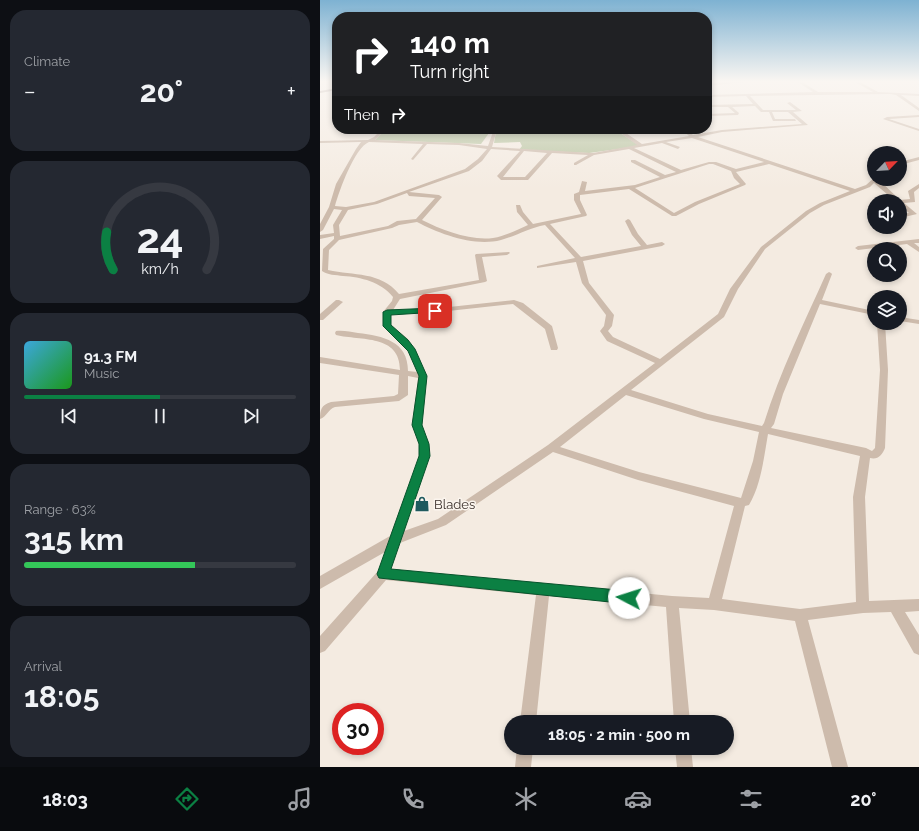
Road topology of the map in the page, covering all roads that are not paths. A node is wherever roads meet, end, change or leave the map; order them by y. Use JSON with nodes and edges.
{"nodes":[{"id":1,"x":773,"y":118,"type":"edge"},
{"id":2,"x":797,"y":118,"type":"edge"},
{"id":3,"x":890,"y":118,"type":"edge"},
{"id":4,"x":800,"y":120,"type":"junction"},
{"id":5,"x":919,"y":130,"type":"edge"},
{"id":6,"x":908,"y":132,"type":"dead end"},
{"id":7,"x":712,"y":133,"type":"edge"},
{"id":8,"x":380,"y":134,"type":"edge"},
{"id":9,"x":493,"y":134,"type":"edge"},
{"id":10,"x":624,"y":134,"type":"edge"},
{"id":11,"x":690,"y":134,"type":"edge"},
{"id":12,"x":706,"y":134,"type":"edge"},
{"id":13,"x":692,"y":136,"type":"junction"},
{"id":14,"x":369,"y":141,"type":"junction"},
{"id":15,"x":320,"y":142,"type":"edge"},
{"id":16,"x":662,"y":142,"type":"junction"},
{"id":17,"x":426,"y":143,"type":"junction"},
{"id":18,"x":642,"y":146,"type":"junction"},
{"id":19,"x":490,"y":148,"type":"junction"},
{"id":20,"x":630,"y":148,"type":"junction"},
{"id":21,"x":678,"y":148,"type":"dead end"},
{"id":22,"x":523,"y":150,"type":"junction"},
{"id":23,"x":550,"y":152,"type":"junction"},
{"id":24,"x":593,"y":154,"type":"junction"},
{"id":25,"x":919,"y":158,"type":"edge"},
{"id":26,"x":413,"y":159,"type":"dead end"},
{"id":27,"x":633,"y":161,"type":"dead end"},
{"id":28,"x":769,"y":162,"type":"junction"},
{"id":29,"x":907,"y":162,"type":"edge"},
{"id":30,"x":576,"y":164,"type":"dead end"},
{"id":31,"x":733,"y":171,"type":"junction"},
{"id":32,"x":680,"y":172,"type":"junction"},
{"id":33,"x":665,"y":177,"type":"junction"},
{"id":34,"x":584,"y":182,"type":"dead end"},
{"id":35,"x":868,"y":186,"type":"edge"},
{"id":36,"x":883,"y":186,"type":"edge"},
{"id":37,"x":919,"y":186,"type":"edge"},
{"id":38,"x":630,"y":187,"type":"junction"},
{"id":39,"x":855,"y":191,"type":"junction"},
{"id":40,"x":582,"y":192,"type":"junction"},
{"id":41,"x":405,"y":193,"type":"junction"},
{"id":42,"x":893,"y":194,"type":"edge"},
{"id":43,"x":907,"y":201,"type":"edge"},
{"id":44,"x":332,"y":206,"type":"junction"},
{"id":45,"x":518,"y":206,"type":"dead end"},
{"id":46,"x":907,"y":207,"type":"edge"},
{"id":47,"x":346,"y":209,"type":"junction"},
{"id":48,"x":907,"y":215,"type":"edge"},
{"id":49,"x":418,"y":220,"type":"junction"},
{"id":50,"x":628,"y":221,"type":"dead end"},
{"id":51,"x":546,"y":223,"type":"junction"},
{"id":52,"x":532,"y":226,"type":"junction"},
{"id":53,"x":320,"y":230,"type":"edge"},
{"id":54,"x":320,"y":236,"type":"edge"},
{"id":55,"x":337,"y":237,"type":"junction"},
{"id":56,"x":919,"y":241,"type":"edge"},
{"id":57,"x":910,"y":242,"type":"junction"},
{"id":58,"x":662,"y":244,"type":"dead end"},
{"id":59,"x":645,"y":247,"type":"junction"},
{"id":60,"x":858,"y":248,"type":"dead end"},
{"id":61,"x":919,"y":250,"type":"edge"},
{"id":62,"x":507,"y":253,"type":"dead end"},
{"id":63,"x":579,"y":259,"type":"junction"},
{"id":64,"x":539,"y":267,"type":"dead end"},
{"id":65,"x":829,"y":274,"type":"dead end"},
{"id":66,"x":397,"y":297,"type":"junction"},
{"id":67,"x":817,"y":301,"type":"junction"},
{"id":68,"x":339,"y":302,"type":"dead end"},
{"id":69,"x":387,"y":312,"type":"junction"},
{"id":70,"x":867,"y":312,"type":"edge"},
{"id":71,"x":320,"y":318,"type":"edge"},
{"id":72,"x":907,"y":320,"type":"edge"},
{"id":73,"x":919,"y":322,"type":"edge"},
{"id":74,"x":881,"y":330,"type":"edge"},
{"id":75,"x":339,"y":333,"type":"dead end"},
{"id":76,"x":554,"y":348,"type":"dead end"},
{"id":77,"x":320,"y":360,"type":"edge"},
{"id":78,"x":660,"y":362,"type":"junction"},
{"id":79,"x":403,"y":372,"type":"junction"},
{"id":80,"x":423,"y":376,"type":"junction"},
{"id":81,"x":623,"y":391,"type":"junction"},
{"id":82,"x":320,"y":416,"type":"edge"},
{"id":83,"x":764,"y":430,"type":"junction"},
{"id":84,"x":552,"y":448,"type":"junction"},
{"id":85,"x":866,"y":452,"type":"junction"},
{"id":86,"x":740,"y":503,"type":"junction"},
{"id":87,"x":396,"y":539,"type":"junction"},
{"id":88,"x":383,"y":574,"type":"junction"},
{"id":89,"x":320,"y":583,"type":"edge"},
{"id":90,"x":543,"y":589,"type":"junction"},
{"id":91,"x":672,"y":602,"type":"junction"},
{"id":92,"x":714,"y":604,"type":"junction"},
{"id":93,"x":919,"y":605,"type":"edge"},
{"id":94,"x":895,"y":607,"type":"junction"},
{"id":95,"x":863,"y":608,"type":"junction"},
{"id":96,"x":800,"y":614,"type":"junction"},
{"id":97,"x":320,"y":646,"type":"edge"},
{"id":98,"x":919,"y":648,"type":"edge"},
{"id":99,"x":529,"y":715,"type":"edge"},
{"id":100,"x":681,"y":715,"type":"edge"},
{"id":101,"x":524,"y":755,"type":"edge"},
{"id":102,"x":684,"y":755,"type":"edge"},
{"id":103,"x":523,"y":767,"type":"edge"},
{"id":104,"x":685,"y":767,"type":"edge"},
{"id":105,"x":840,"y":767,"type":"edge"}],
"edges":[{"from":1,"to":4,"type":"street"},
{"from":2,"to":4,"type":"street"},
{"from":3,"to":5,"type":"street"},
{"from":4,"to":7,"type":"street"},
{"from":5,"to":6,"type":"street"},
{"from":8,"to":14,"type":"street"},
{"from":9,"to":19,"type":"street"},
{"from":10,"to":18,"type":"street"},
{"from":11,"to":13,"type":"street"},
{"from":12,"to":13,"type":"street"},
{"from":13,"to":16,"type":"street"},
{"from":13,"to":28,"type":"street"},
{"from":14,"to":15,"type":"street"},
{"from":14,"to":17,"type":"street"},
{"from":14,"to":44,"type":"street"},
{"from":16,"to":18,"type":"street"},
{"from":16,"to":21,"type":"street"},
{"from":17,"to":19,"type":"street"},
{"from":17,"to":26,"type":"street"},
{"from":18,"to":20,"type":"street"},
{"from":19,"to":22,"type":"street"},
{"from":19,"to":41,"type":"street"},
{"from":20,"to":24,"type":"street"},
{"from":20,"to":32,"type":"street"},
{"from":22,"to":23,"type":"street"},
{"from":22,"to":23,"type":"street"},
{"from":23,"to":24,"type":"street"},
{"from":24,"to":30,"type":"street"},
{"from":25,"to":29,"type":"street"},
{"from":27,"to":33,"type":"street"},
{"from":28,"to":31,"type":"street"},
{"from":28,"to":39,"type":"street"},
{"from":31,"to":32,"type":"street"},
{"from":31,"to":38,"type":"street"},
{"from":32,"to":33,"type":"street"},
{"from":33,"to":38,"type":"street"},
{"from":34,"to":40,"type":"street"},
{"from":35,"to":39,"type":"street"},
{"from":36,"to":42,"type":"street"},
{"from":37,"to":43,"type":"street"},
{"from":38,"to":40,"type":"street"},
{"from":39,"to":78,"type":"street"},
{"from":40,"to":51,"type":"street"},
{"from":41,"to":47,"type":"street"},
{"from":41,"to":49,"type":"street"},
{"from":44,"to":47,"type":"street"},
{"from":44,"to":53,"type":"street"},
{"from":45,"to":52,"type":"street"},
{"from":46,"to":48,"type":"street"},
{"from":47,"to":55,"type":"street"},
{"from":49,"to":52,"type":"street"},
{"from":49,"to":55,"type":"street"},
{"from":50,"to":59,"type":"street"},
{"from":51,"to":52,"type":"street"},
{"from":51,"to":63,"type":"street"},
{"from":54,"to":55,"type":"street"},
{"from":55,"to":66,"type":"street"},
{"from":56,"to":57,"type":"street"},
{"from":57,"to":60,"type":"street"},
{"from":57,"to":61,"type":"street"},
{"from":58,"to":59,"type":"street"},
{"from":59,"to":63,"type":"street"},
{"from":62,"to":66,"type":"street"},
{"from":63,"to":64,"type":"street"},
{"from":63,"to":78,"type":"street"},
{"from":65,"to":67,"type":"street"},
{"from":66,"to":69,"type":"street"},
{"from":67,"to":70,"type":"street"},
{"from":67,"to":83,"type":"street"},
{"from":68,"to":71,"type":"street"},
{"from":69,"to":76,"type":"street"},
{"from":69,"to":80,"type":"street"},
{"from":72,"to":73,"type":"street"},
{"from":74,"to":85,"type":"street"},
{"from":75,"to":79,"type":"street"},
{"from":77,"to":79,"type":"street"},
{"from":78,"to":81,"type":"street"},
{"from":79,"to":80,"type":"street"},
{"from":79,"to":82,"type":"street"},
{"from":80,"to":87,"type":"street"},
{"from":81,"to":83,"type":"street"},
{"from":81,"to":84,"type":"street"},
{"from":83,"to":85,"type":"street"},
{"from":83,"to":86,"type":"street"},
{"from":84,"to":86,"type":"street"},
{"from":84,"to":87,"type":"street"},
{"from":85,"to":95,"type":"street"},
{"from":86,"to":92,"type":"street"},
{"from":87,"to":88,"type":"street"},
{"from":87,"to":89,"type":"street"},
{"from":88,"to":90,"type":"street"},
{"from":88,"to":97,"type":"street"},
{"from":90,"to":91,"type":"street"},
{"from":90,"to":99,"type":"street"},
{"from":91,"to":92,"type":"street"},
{"from":91,"to":100,"type":"street"},
{"from":92,"to":96,"type":"street"},
{"from":93,"to":94,"type":"street"},
{"from":94,"to":95,"type":"street"},
{"from":94,"to":98,"type":"street"},
{"from":95,"to":96,"type":"street"},
{"from":96,"to":105,"type":"street"},
{"from":101,"to":103,"type":"street"},
{"from":102,"to":104,"type":"street"}]}
